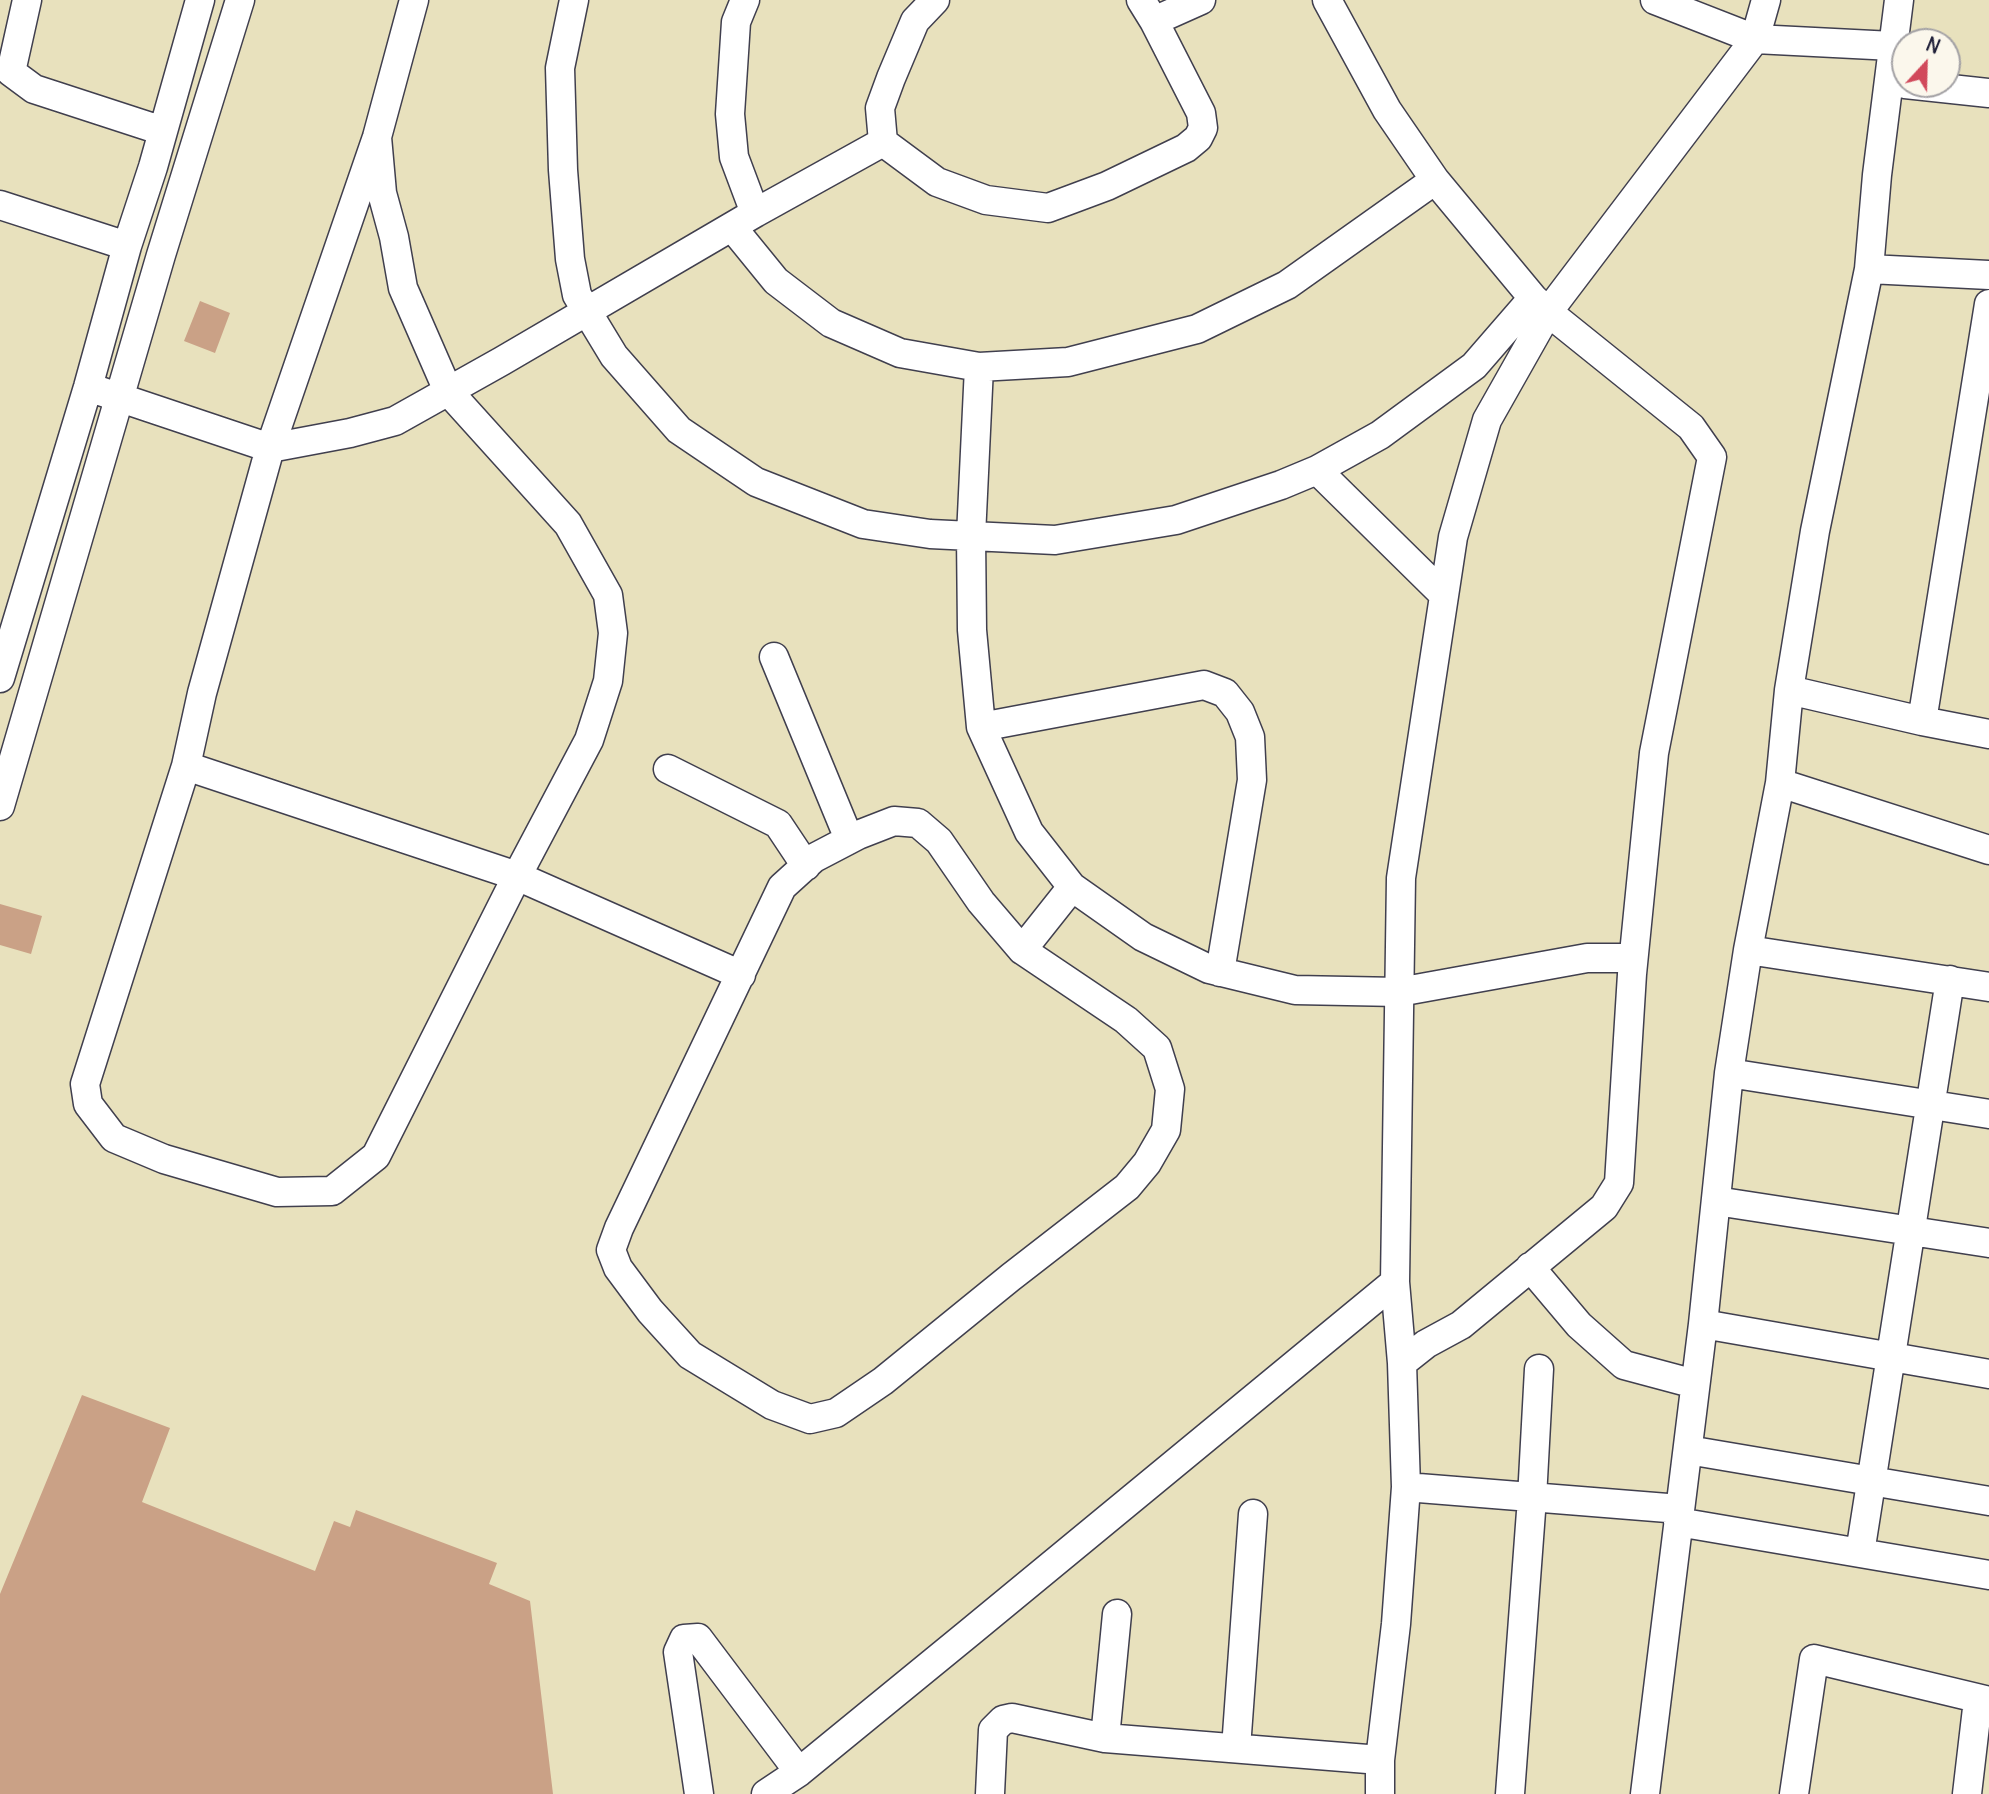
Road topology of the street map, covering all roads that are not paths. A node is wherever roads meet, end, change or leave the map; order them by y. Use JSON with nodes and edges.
{"nodes":[{"id":1,"x":200,"y":0,"type":"edge"},
{"id":2,"x":240,"y":0,"type":"edge"},
{"id":3,"x":414,"y":0,"type":"edge"},
{"id":4,"x":574,"y":0,"type":"edge"},
{"id":5,"x":745,"y":0,"type":"edge"},
{"id":6,"x":935,"y":0,"type":"edge"},
{"id":7,"x":1202,"y":0,"type":"edge"},
{"id":8,"x":1327,"y":0,"type":"edge"},
{"id":9,"x":1655,"y":0,"type":"edge"},
{"id":10,"x":1766,"y":0,"type":"edge"},
{"id":11,"x":1899,"y":0,"type":"edge"},
{"id":12,"x":1148,"y":10,"type":"edge"},
{"id":13,"x":16,"y":12,"type":"edge"},
{"id":14,"x":1895,"y":28,"type":"edge"},
{"id":15,"x":1755,"y":38,"type":"junction"},
{"id":16,"x":1891,"y":46,"type":"edge"},
{"id":17,"x":1961,"y":90,"type":"edge"},
{"id":18,"x":1989,"y":93,"type":"edge"},
{"id":19,"x":1895,"y":98,"type":"edge"},
{"id":20,"x":163,"y":131,"type":"junction"},
{"id":21,"x":377,"y":137,"type":"junction"},
{"id":22,"x":883,"y":142,"type":"junction"},
{"id":23,"x":1435,"y":180,"type":"junction"},
{"id":24,"x":0,"y":205,"type":"edge"},
{"id":25,"x":743,"y":220,"type":"junction"},
{"id":26,"x":127,"y":246,"type":"junction"},
{"id":27,"x":1869,"y":269,"type":"junction"},
{"id":28,"x":1989,"y":275,"type":"edge"},
{"id":29,"x":1989,"y":304,"type":"edge"},
{"id":30,"x":1540,"y":305,"type":"junction"},
{"id":31,"x":586,"y":311,"type":"junction"},
{"id":32,"x":979,"y":367,"type":"junction"},
{"id":33,"x":88,"y":387,"type":"junction"},
{"id":34,"x":448,"y":391,"type":"junction"},
{"id":35,"x":120,"y":399,"type":"junction"},
{"id":36,"x":270,"y":448,"type":"junction"},
{"id":37,"x":1317,"y":470,"type":"junction"},
{"id":38,"x":971,"y":536,"type":"junction"},
{"id":39,"x":1444,"y":595,"type":"junction"},
{"id":40,"x":774,"y":657,"type":"dead end"},
{"id":41,"x":0,"y":678,"type":"edge"},
{"id":42,"x":1789,"y":691,"type":"junction"},
{"id":43,"x":1922,"y":721,"type":"junction"},
{"id":44,"x":981,"y":727,"type":"junction"},
{"id":45,"x":1989,"y":734,"type":"edge"},
{"id":46,"x":186,"y":766,"type":"junction"},
{"id":47,"x":667,"y":769,"type":"dead end"},
{"id":48,"x":1780,"y":783,"type":"junction"},
{"id":49,"x":0,"y":806,"type":"edge"},
{"id":50,"x":849,"y":839,"type":"junction"},
{"id":51,"x":1989,"y":850,"type":"edge"},
{"id":52,"x":806,"y":866,"type":"junction"},
{"id":53,"x":517,"y":876,"type":"junction"},
{"id":54,"x":1072,"y":887,"type":"junction"},
{"id":55,"x":1022,"y":950,"type":"junction"},
{"id":56,"x":1748,"y":950,"type":"junction"},
{"id":57,"x":1633,"y":958,"type":"junction"},
{"id":58,"x":1220,"y":972,"type":"junction"},
{"id":59,"x":741,"y":975,"type":"junction"},
{"id":60,"x":1950,"y":980,"type":"junction"},
{"id":61,"x":1989,"y":986,"type":"edge"},
{"id":62,"x":1399,"y":992,"type":"junction"},
{"id":63,"x":1729,"y":1073,"type":"junction"},
{"id":64,"x":1931,"y":1105,"type":"junction"},
{"id":65,"x":1989,"y":1114,"type":"edge"},
{"id":66,"x":1716,"y":1201,"type":"junction"},
{"id":67,"x":1911,"y":1231,"type":"junction"},
{"id":68,"x":1989,"y":1243,"type":"edge"},
{"id":69,"x":1530,"y":1267,"type":"junction"},
{"id":70,"x":1395,"y":1282,"type":"junction"},
{"id":71,"x":1703,"y":1324,"type":"junction"},
{"id":72,"x":1891,"y":1357,"type":"junction"},
{"id":73,"x":1402,"y":1363,"type":"junction"},
{"id":74,"x":1539,"y":1369,"type":"dead end"},
{"id":75,"x":1989,"y":1374,"type":"edge"},
{"id":76,"x":1695,"y":1384,"type":"junction"},
{"id":77,"x":1688,"y":1450,"type":"junction"},
{"id":78,"x":1872,"y":1481,"type":"junction"},
{"id":79,"x":1406,"y":1487,"type":"junction"},
{"id":80,"x":1532,"y":1498,"type":"junction"},
{"id":81,"x":1989,"y":1502,"type":"edge"},
{"id":82,"x":1253,"y":1514,"type":"dead end"},
{"id":83,"x":1679,"y":1515,"type":"junction"},
{"id":84,"x":1860,"y":1553,"type":"junction"},
{"id":85,"x":1989,"y":1575,"type":"edge"},
{"id":86,"x":1117,"y":1614,"type":"dead end"},
{"id":87,"x":1984,"y":1700,"type":"edge"},
{"id":88,"x":1105,"y":1738,"type":"junction"},
{"id":89,"x":1236,"y":1748,"type":"junction"},
{"id":90,"x":1380,"y":1760,"type":"junction"},
{"id":91,"x":799,"y":1772,"type":"junction"},
{"id":92,"x":699,"y":1794,"type":"edge"},
{"id":93,"x":766,"y":1794,"type":"edge"},
{"id":94,"x":990,"y":1794,"type":"edge"},
{"id":95,"x":1380,"y":1794,"type":"edge"},
{"id":96,"x":1510,"y":1794,"type":"edge"},
{"id":97,"x":1645,"y":1794,"type":"edge"},
{"id":98,"x":1794,"y":1794,"type":"edge"},
{"id":99,"x":1967,"y":1794,"type":"edge"}],
"edges":[{"from":1,"to":20,"type":"street"},
{"from":2,"to":35,"type":"street"},
{"from":3,"to":21,"type":"street"},
{"from":4,"to":31,"type":"street"},
{"from":5,"to":25,"type":"street"},
{"from":6,"to":22,"type":"street"},
{"from":7,"to":12,"type":"street"},
{"from":8,"to":23,"type":"street"},
{"from":9,"to":15,"type":"street"},
{"from":10,"to":15,"type":"street"},
{"from":11,"to":14,"type":"street"},
{"from":12,"to":22,"type":"street"},
{"from":13,"to":20,"type":"street"},
{"from":15,"to":16,"type":"street"},
{"from":15,"to":30,"type":"street"},
{"from":17,"to":18,"type":"street"},
{"from":19,"to":27,"type":"street"},
{"from":20,"to":26,"type":"street"},
{"from":21,"to":34,"type":"street"},
{"from":21,"to":36,"type":"street"},
{"from":22,"to":25,"type":"street"},
{"from":23,"to":30,"type":"street"},
{"from":23,"to":32,"type":"street"},
{"from":24,"to":26,"type":"street"},
{"from":25,"to":31,"type":"street"},
{"from":25,"to":32,"type":"street"},
{"from":26,"to":33,"type":"street"},
{"from":27,"to":28,"type":"street"},
{"from":27,"to":42,"type":"street"},
{"from":29,"to":43,"type":"street"},
{"from":30,"to":37,"type":"street"},
{"from":30,"to":39,"type":"street"},
{"from":30,"to":57,"type":"street"},
{"from":31,"to":34,"type":"street"},
{"from":31,"to":38,"type":"street"},
{"from":32,"to":38,"type":"street"},
{"from":33,"to":35,"type":"street"},
{"from":33,"to":41,"type":"street"},
{"from":34,"to":36,"type":"street"},
{"from":34,"to":53,"type":"street"},
{"from":35,"to":36,"type":"street"},
{"from":35,"to":49,"type":"street"},
{"from":36,"to":46,"type":"street"},
{"from":37,"to":38,"type":"street"},
{"from":37,"to":39,"type":"street"},
{"from":38,"to":44,"type":"street"},
{"from":39,"to":62,"type":"street"},
{"from":40,"to":50,"type":"street"},
{"from":42,"to":43,"type":"street"},
{"from":42,"to":48,"type":"street"},
{"from":43,"to":45,"type":"street"},
{"from":44,"to":54,"type":"street"},
{"from":44,"to":58,"type":"street"},
{"from":46,"to":53,"type":"street"},
{"from":46,"to":53,"type":"street"},
{"from":47,"to":52,"type":"street"},
{"from":48,"to":51,"type":"street"},
{"from":48,"to":56,"type":"street"},
{"from":50,"to":52,"type":"street"},
{"from":50,"to":55,"type":"street"},
{"from":52,"to":59,"type":"street"},
{"from":53,"to":59,"type":"street"},
{"from":54,"to":55,"type":"street"},
{"from":54,"to":58,"type":"street"},
{"from":55,"to":59,"type":"street"},
{"from":56,"to":60,"type":"street"},
{"from":56,"to":63,"type":"street"},
{"from":57,"to":62,"type":"street"},
{"from":57,"to":69,"type":"street"},
{"from":58,"to":62,"type":"street"},
{"from":60,"to":61,"type":"street"},
{"from":60,"to":64,"type":"street"},
{"from":62,"to":70,"type":"street"},
{"from":63,"to":64,"type":"street"},
{"from":63,"to":66,"type":"street"},
{"from":64,"to":65,"type":"street"},
{"from":64,"to":67,"type":"street"},
{"from":66,"to":67,"type":"street"},
{"from":66,"to":71,"type":"street"},
{"from":67,"to":68,"type":"street"},
{"from":67,"to":72,"type":"street"},
{"from":69,"to":73,"type":"street"},
{"from":69,"to":76,"type":"street"},
{"from":70,"to":73,"type":"street"},
{"from":70,"to":91,"type":"street"},
{"from":71,"to":72,"type":"street"},
{"from":71,"to":76,"type":"street"},
{"from":72,"to":75,"type":"street"},
{"from":72,"to":78,"type":"street"},
{"from":73,"to":79,"type":"street"},
{"from":74,"to":80,"type":"street"},
{"from":76,"to":77,"type":"street"},
{"from":77,"to":78,"type":"street"},
{"from":77,"to":83,"type":"street"},
{"from":78,"to":81,"type":"street"},
{"from":78,"to":84,"type":"street"},
{"from":79,"to":80,"type":"street"},
{"from":79,"to":90,"type":"street"},
{"from":80,"to":83,"type":"street"},
{"from":80,"to":96,"type":"street"},
{"from":82,"to":89,"type":"street"},
{"from":83,"to":84,"type":"street"},
{"from":83,"to":97,"type":"street"},
{"from":84,"to":85,"type":"street"},
{"from":86,"to":88,"type":"street"},
{"from":87,"to":98,"type":"street"},
{"from":87,"to":99,"type":"street"},
{"from":88,"to":89,"type":"street"},
{"from":88,"to":94,"type":"street"},
{"from":89,"to":90,"type":"street"},
{"from":90,"to":95,"type":"street"},
{"from":91,"to":92,"type":"street"},
{"from":91,"to":93,"type":"street"}]}
